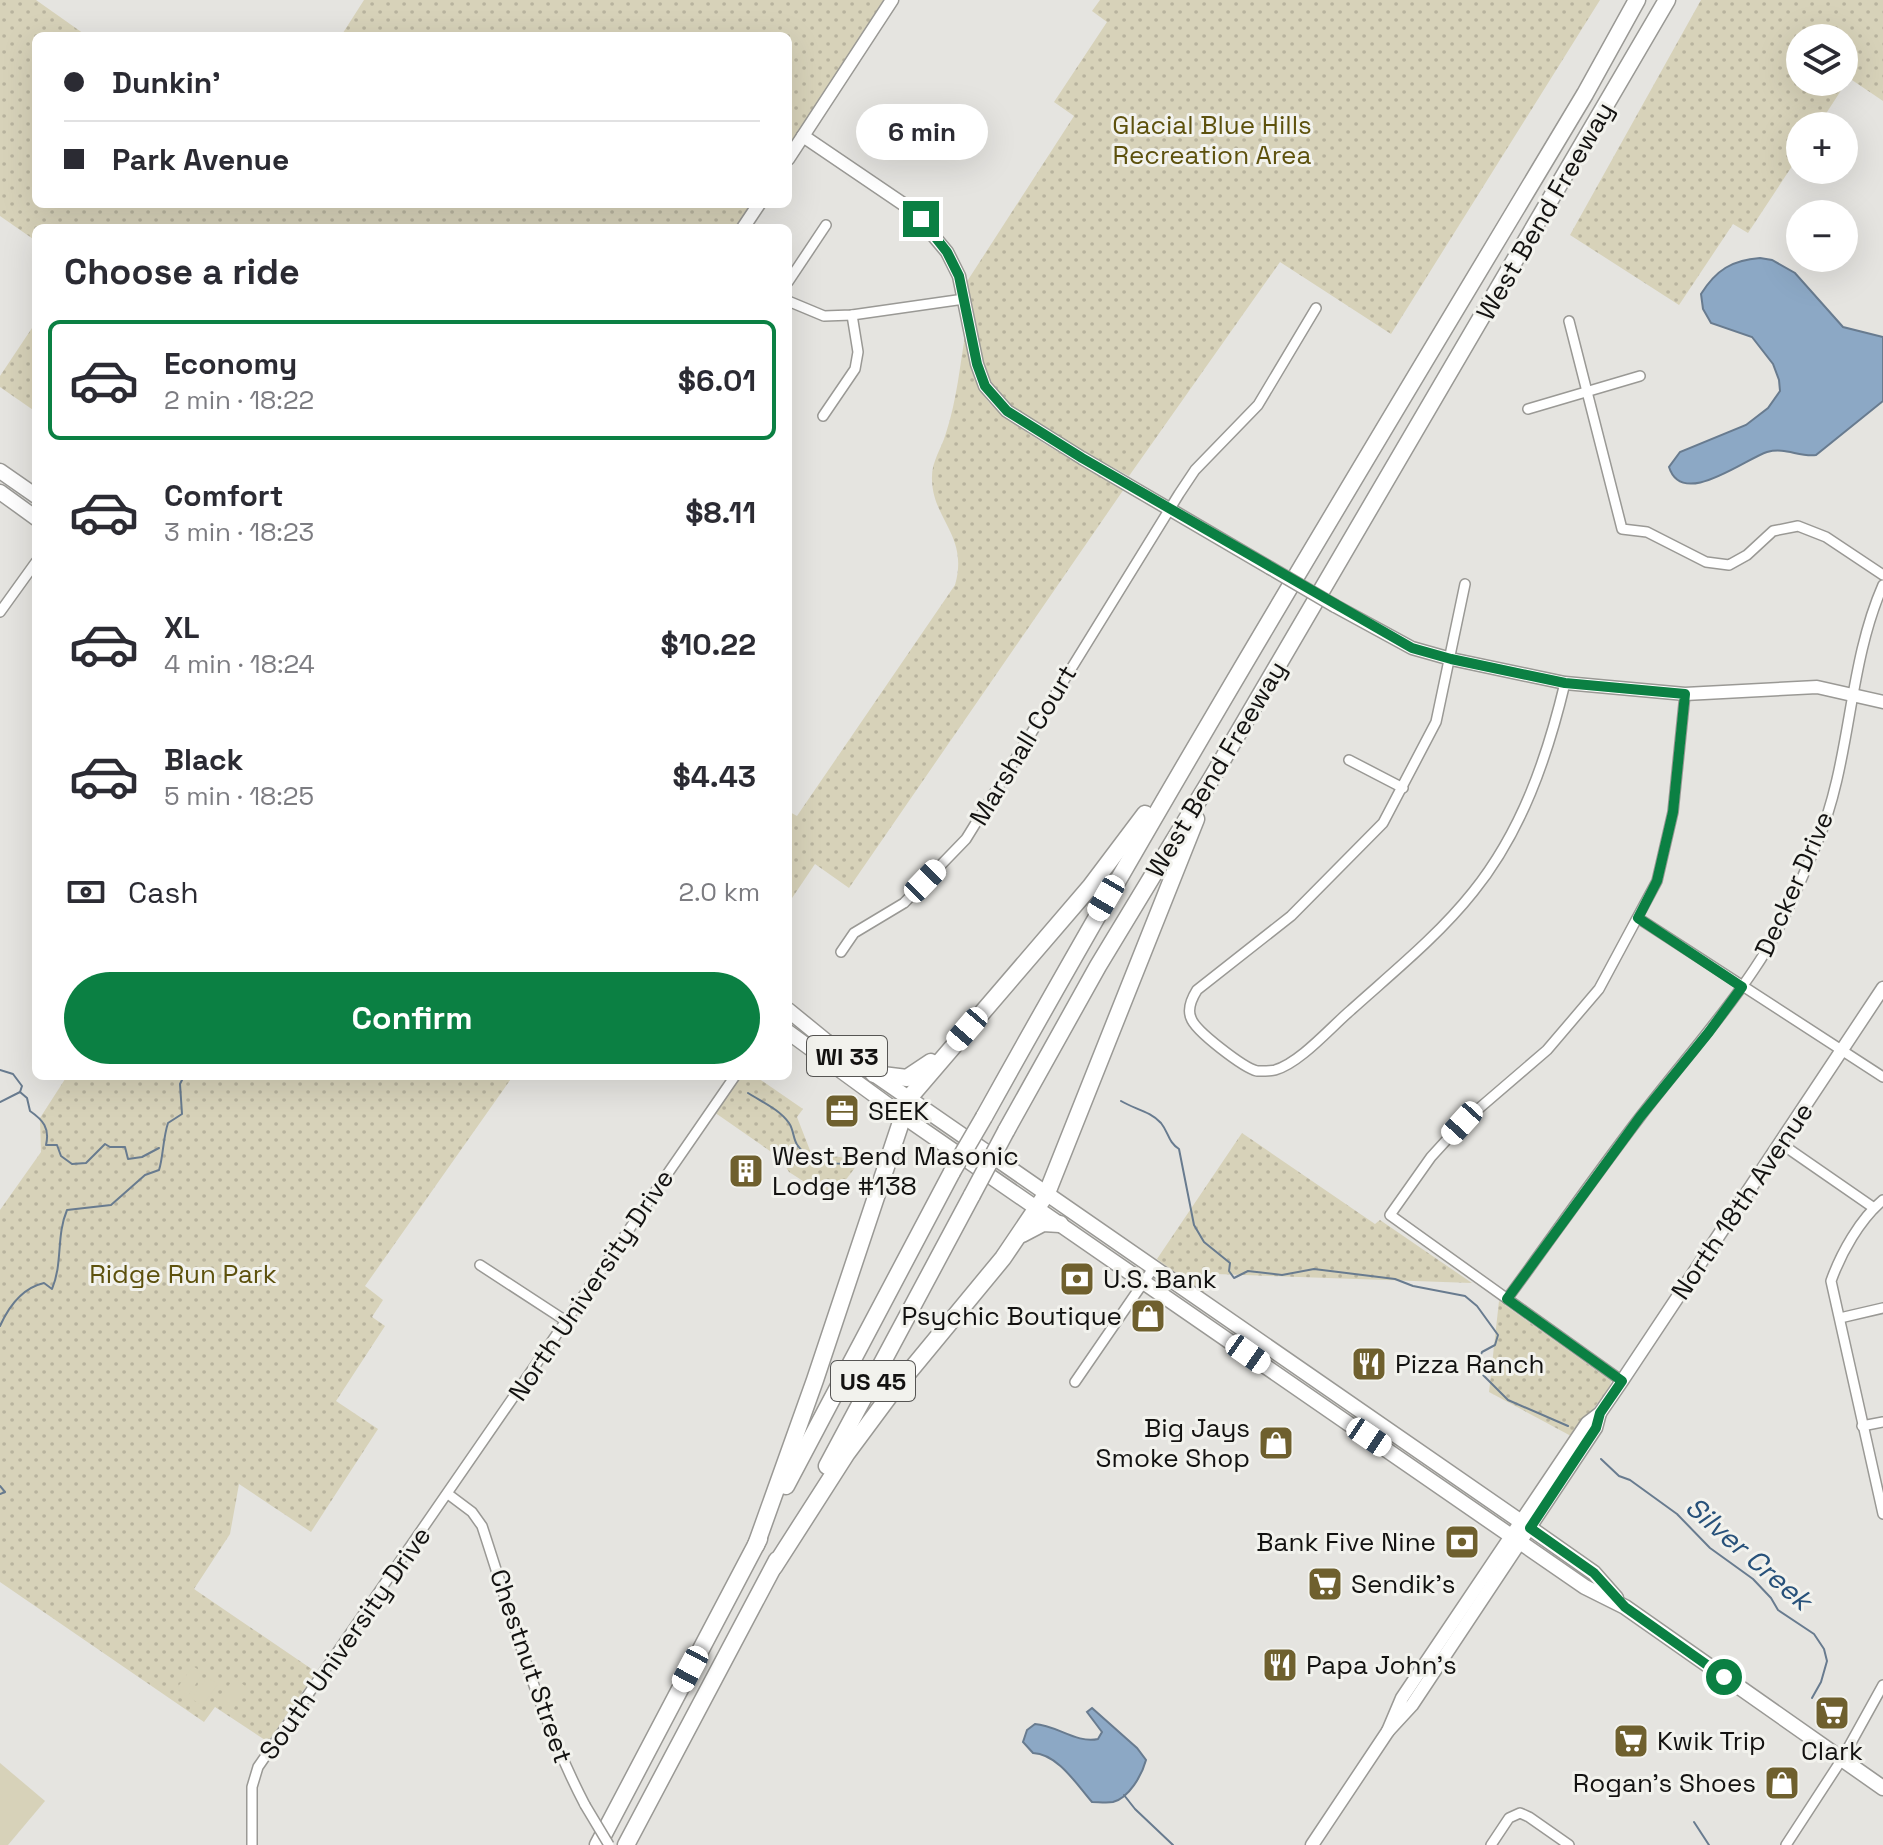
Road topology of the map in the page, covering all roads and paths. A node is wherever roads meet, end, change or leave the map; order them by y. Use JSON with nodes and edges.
{"nodes":[{"id":1,"x":892,"y":0,"type":"edge"},
{"id":2,"x":1637,"y":0,"type":"edge"},
{"id":3,"x":1667,"y":0,"type":"edge"},
{"id":4,"x":803,"y":136,"type":"junction"},
{"id":5,"x":792,"y":153,"type":"edge"},
{"id":6,"x":826,"y":225,"type":"dead end"},
{"id":7,"x":792,"y":276,"type":"edge"},
{"id":8,"x":964,"y":299,"type":"junction"},
{"id":9,"x":792,"y":304,"type":"edge"},
{"id":10,"x":1316,"y":308,"type":"dead end"},
{"id":11,"x":852,"y":315,"type":"junction"},
{"id":12,"x":1569,"y":321,"type":"dead end"},
{"id":13,"x":1640,"y":376,"type":"dead end"},
{"id":14,"x":1588,"y":392,"type":"junction"},
{"id":15,"x":1528,"y":409,"type":"dead end"},
{"id":16,"x":823,"y":416,"type":"dead end"},
{"id":17,"x":0,"y":471,"type":"edge"},
{"id":18,"x":0,"y":492,"type":"edge"},
{"id":19,"x":32,"y":493,"type":"edge"},
{"id":20,"x":1171,"y":508,"type":"junction"},
{"id":21,"x":32,"y":515,"type":"edge"},
{"id":22,"x":32,"y":568,"type":"edge"},
{"id":23,"x":1883,"y":575,"type":"edge"},
{"id":24,"x":1465,"y":584,"type":"dead end"},
{"id":25,"x":1883,"y":585,"type":"edge"},
{"id":26,"x":0,"y":612,"type":"edge"},
{"id":27,"x":1451,"y":659,"type":"junction"},
{"id":28,"x":1565,"y":683,"type":"junction"},
{"id":29,"x":1685,"y":694,"type":"junction"},
{"id":30,"x":1853,"y":694,"type":"junction"},
{"id":31,"x":1883,"y":702,"type":"edge"},
{"id":32,"x":1349,"y":760,"type":"dead end"},
{"id":33,"x":1182,"y":769,"type":"junction"},
{"id":34,"x":1213,"y":776,"type":"junction"},
{"id":35,"x":1403,"y":788,"type":"junction"},
{"id":36,"x":1638,"y":918,"type":"junction"},
{"id":37,"x":841,"y":952,"type":"dead end"},
{"id":38,"x":1742,"y":987,"type":"junction"},
{"id":39,"x":1883,"y":988,"type":"edge"},
{"id":40,"x":792,"y":1013,"type":"edge"},
{"id":41,"x":792,"y":1035,"type":"edge"},
{"id":42,"x":946,"y":1052,"type":"junction"},
{"id":43,"x":1840,"y":1052,"type":"junction"},
{"id":44,"x":874,"y":1074,"type":"junction"},
{"id":45,"x":1883,"y":1077,"type":"edge"},
{"id":46,"x":732,"y":1080,"type":"edge"},
{"id":47,"x":909,"y":1098,"type":"junction"},
{"id":48,"x":903,"y":1116,"type":"junction"},
{"id":49,"x":1780,"y":1143,"type":"junction"},
{"id":50,"x":1047,"y":1193,"type":"junction"},
{"id":51,"x":1883,"y":1200,"type":"edge"},
{"id":52,"x":1874,"y":1208,"type":"junction"},
{"id":53,"x":1038,"y":1209,"type":"junction"},
{"id":54,"x":1060,"y":1224,"type":"junction"},
{"id":55,"x":1021,"y":1235,"type":"junction"},
{"id":56,"x":480,"y":1265,"type":"dead end"},
{"id":57,"x":1154,"y":1267,"type":"junction"},
{"id":58,"x":1144,"y":1282,"type":"junction"},
{"id":59,"x":1507,"y":1299,"type":"junction"},
{"id":60,"x":1883,"y":1308,"type":"edge"},
{"id":61,"x":1840,"y":1318,"type":"junction"},
{"id":62,"x":566,"y":1321,"type":"junction"},
{"id":63,"x":1622,"y":1381,"type":"junction"},
{"id":64,"x":1075,"y":1382,"type":"dead end"},
{"id":65,"x":1883,"y":1422,"type":"edge"},
{"id":66,"x":1862,"y":1426,"type":"junction"},
{"id":67,"x":448,"y":1494,"type":"junction"},
{"id":68,"x":1883,"y":1514,"type":"edge"},
{"id":69,"x":1525,"y":1524,"type":"junction"},
{"id":70,"x":1515,"y":1539,"type":"junction"},
{"id":71,"x":756,"y":1545,"type":"junction"},
{"id":72,"x":774,"y":1567,"type":"junction"},
{"id":73,"x":1625,"y":1607,"type":"junction"},
{"id":74,"x":1883,"y":1685,"type":"edge"},
{"id":75,"x":1842,"y":1759,"type":"junction"},
{"id":76,"x":1883,"y":1788,"type":"edge"},
{"id":77,"x":252,"y":1845,"type":"edge"},
{"id":78,"x":598,"y":1845,"type":"edge"},
{"id":79,"x":609,"y":1845,"type":"edge"},
{"id":80,"x":626,"y":1845,"type":"edge"},
{"id":81,"x":1312,"y":1845,"type":"edge"},
{"id":82,"x":1491,"y":1845,"type":"edge"},
{"id":83,"x":1569,"y":1845,"type":"edge"},
{"id":84,"x":1786,"y":1845,"type":"edge"}],
"edges":[{"from":1,"to":4,"type":"street"},
{"from":2,"to":33,"type":"highway","name":"West Bend Freeway","number":"US 45"},
{"from":3,"to":34,"type":"highway","name":"West Bend Freeway","number":"US 45"},
{"from":4,"to":5,"type":"street"},
{"from":4,"to":8,"type":"street"},
{"from":6,"to":7,"type":"street"},
{"from":8,"to":11,"type":"street"},
{"from":8,"to":20,"type":"street"},
{"from":9,"to":11,"type":"street"},
{"from":10,"to":20,"type":"street","name":"Marshall Court"},
{"from":11,"to":16,"type":"street"},
{"from":12,"to":14,"type":"street"},
{"from":13,"to":14,"type":"street"},
{"from":14,"to":15,"type":"street"},
{"from":14,"to":23,"type":"street"},
{"from":17,"to":19,"type":"main road"},
{"from":18,"to":21,"type":"main road"},
{"from":20,"to":27,"type":"street","bridge":true},
{"from":20,"to":37,"type":"street","name":"Marshall Court"},
{"from":22,"to":26,"type":"street"},
{"from":24,"to":27,"type":"street"},
{"from":25,"to":30,"type":"street","name":"Decker Drive"},
{"from":27,"to":28,"type":"street"},
{"from":27,"to":35,"type":"street"},
{"from":28,"to":29,"type":"street"},
{"from":28,"to":35,"type":"street"},
{"from":29,"to":30,"type":"street"},
{"from":29,"to":36,"type":"street"},
{"from":30,"to":31,"type":"street"},
{"from":30,"to":38,"type":"street","name":"Decker Drive"},
{"from":32,"to":35,"type":"street"},
{"from":33,"to":42,"type":"highway"},
{"from":33,"to":71,"type":"highway","name":"West Bend Freeway","number":"US 45","bridge":true},
{"from":34,"to":50,"type":"highway"},
{"from":34,"to":72,"type":"highway","name":"West Bend Freeway","number":"US 45","bridge":true},
{"from":36,"to":38,"type":"street"},
{"from":36,"to":59,"type":"street"},
{"from":38,"to":43,"type":"street"},
{"from":38,"to":59,"type":"street","name":"Decker Drive"},
{"from":39,"to":43,"type":"street","name":"North 18th Avenue"},
{"from":40,"to":44,"type":"main road","number":"WI 33"},
{"from":41,"to":48,"type":"main road","number":"WI 33"},
{"from":42,"to":44,"type":"highway"},
{"from":42,"to":47,"type":"highway"},
{"from":43,"to":45,"type":"street"},
{"from":43,"to":49,"type":"street","name":"North 18th Avenue"},
{"from":44,"to":47,"type":"main road","number":"WI 33"},
{"from":46,"to":62,"type":"street","name":"North University Drive"},
{"from":47,"to":48,"type":"highway"},
{"from":47,"to":50,"type":"main road","number":"WI 33"},
{"from":48,"to":53,"type":"main road","number":"WI 33"},
{"from":48,"to":71,"type":"highway"},
{"from":49,"to":52,"type":"street"},
{"from":49,"to":63,"type":"street","name":"North 18th Avenue"},
{"from":50,"to":53,"type":"highway"},
{"from":50,"to":57,"type":"main road","number":"WI 33"},
{"from":51,"to":52,"type":"street"},
{"from":52,"to":61,"type":"street"},
{"from":53,"to":54,"type":"main road","number":"WI 33"},
{"from":53,"to":55,"type":"highway"},
{"from":54,"to":55,"type":"highway"},
{"from":54,"to":58,"type":"main road","number":"WI 33"},
{"from":55,"to":72,"type":"highway"},
{"from":56,"to":62,"type":"street"},
{"from":57,"to":58,"type":"street"},
{"from":57,"to":69,"type":"main road","number":"WI 33"},
{"from":58,"to":64,"type":"street"},
{"from":58,"to":70,"type":"main road","number":"WI 33"},
{"from":59,"to":63,"type":"street"},
{"from":60,"to":61,"type":"street"},
{"from":61,"to":66,"type":"street"},
{"from":62,"to":67,"type":"street","name":"North University Drive"},
{"from":63,"to":69,"type":"street","name":"North 18th Avenue"},
{"from":65,"to":66,"type":"street"},
{"from":66,"to":68,"type":"street"},
{"from":67,"to":77,"type":"street","name":"South University Drive"},
{"from":67,"to":79,"type":"street","name":"Chestnut Street","bridge":true},
{"from":69,"to":70,"type":"street","name":"North 18th Avenue"},
{"from":69,"to":73,"type":"main road","number":"WI 33"},
{"from":70,"to":73,"type":"main road","number":"WI 33"},
{"from":70,"to":81,"type":"street","name":"North 18th Avenue"},
{"from":71,"to":78,"type":"highway","name":"West Bend Freeway","number":"US 45"},
{"from":72,"to":80,"type":"highway","name":"West Bend Freeway","number":"US 45"},
{"from":73,"to":75,"type":"main road","number":"WI 33"},
{"from":74,"to":75,"type":"street"},
{"from":75,"to":76,"type":"main road","number":"WI 33"},
{"from":75,"to":84,"type":"street"},
{"from":82,"to":83,"type":"street"}]}
